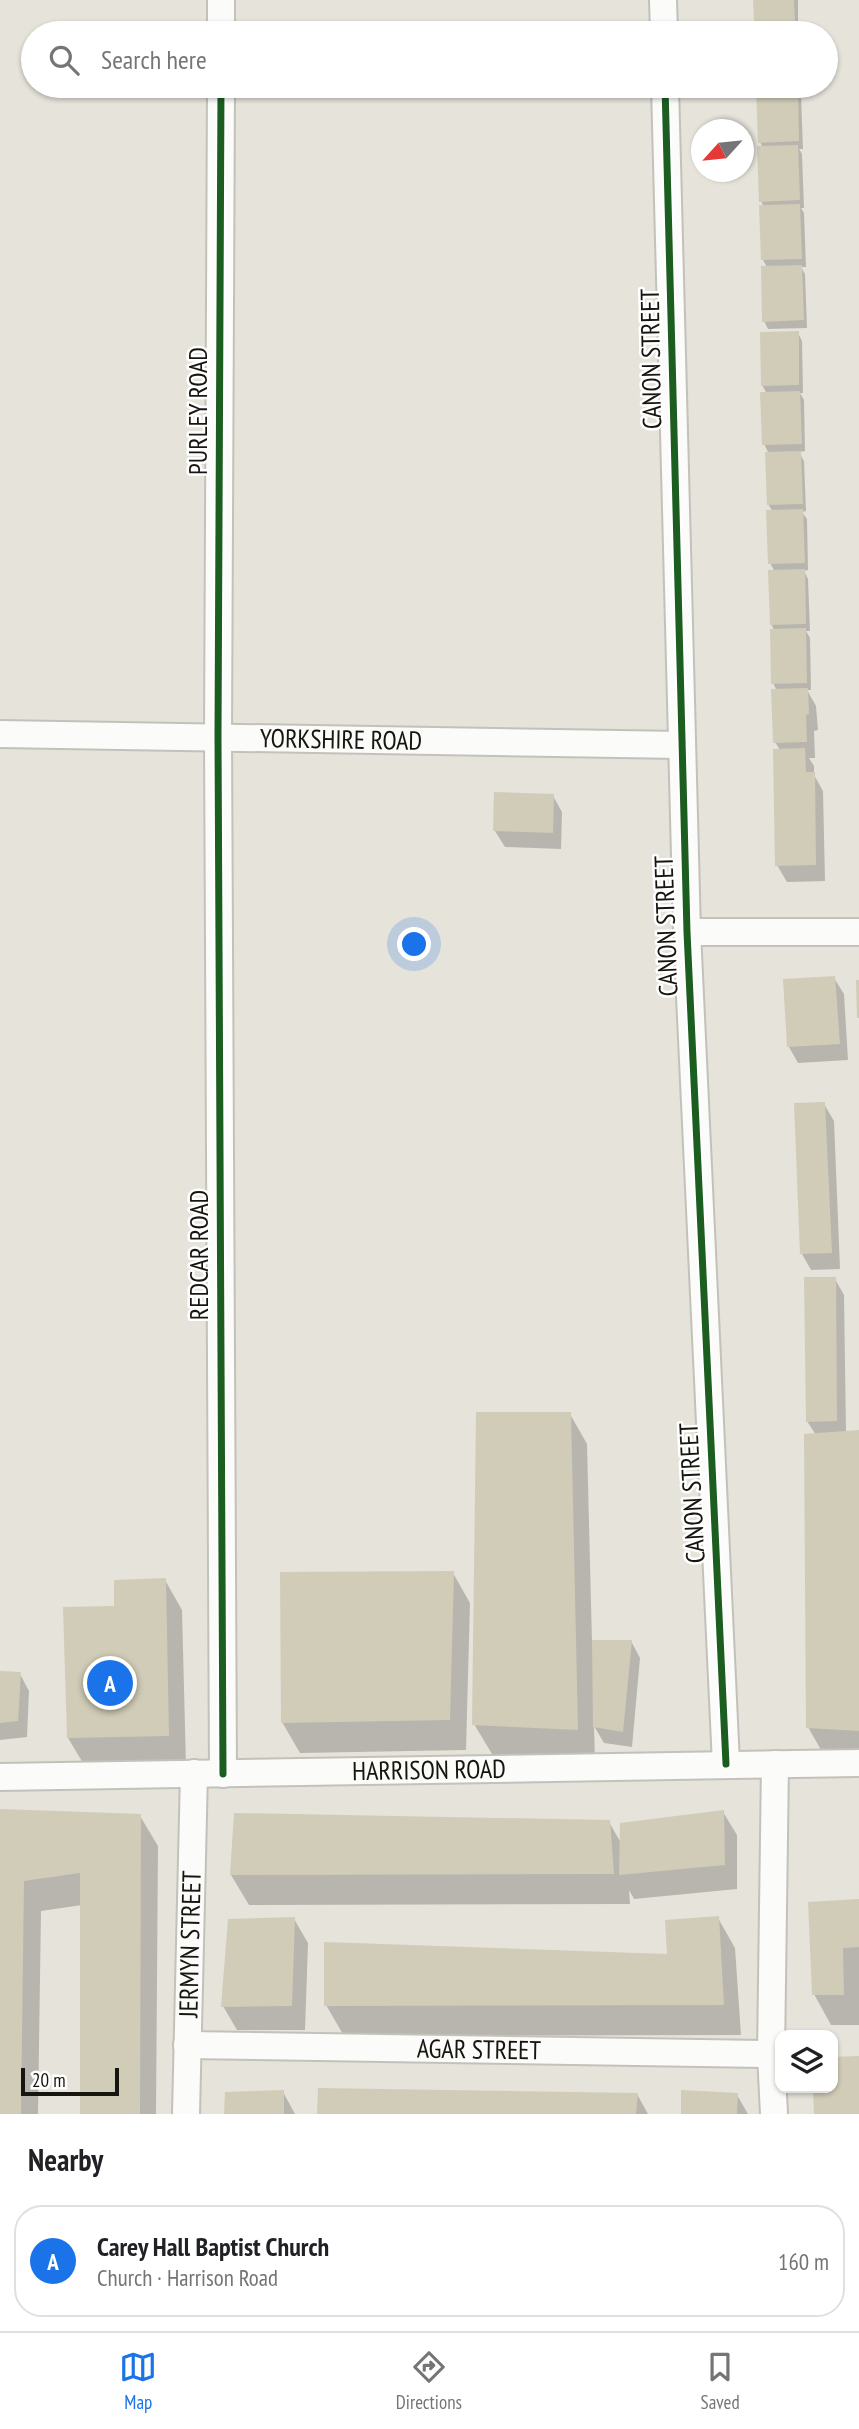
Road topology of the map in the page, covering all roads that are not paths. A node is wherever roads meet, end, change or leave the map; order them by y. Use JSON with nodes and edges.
{"nodes":[{"id":1,"x":221,"y":0,"type":"edge"},
{"id":2,"x":663,"y":0,"type":"edge"},
{"id":3,"x":221,"y":21,"type":"edge"},
{"id":4,"x":664,"y":21,"type":"edge"},
{"id":5,"x":221,"y":98,"type":"edge"},
{"id":6,"x":665,"y":98,"type":"edge"},
{"id":7,"x":0,"y":734,"type":"edge"},
{"id":8,"x":218,"y":737,"type":"junction"},
{"id":9,"x":681,"y":745,"type":"junction"},
{"id":10,"x":687,"y":932,"type":"junction"},
{"id":11,"x":859,"y":932,"type":"edge"},
{"id":12,"x":859,"y":1763,"type":"edge"},
{"id":13,"x":726,"y":1764,"type":"junction"},
{"id":14,"x":775,"y":1764,"type":"junction"},
{"id":15,"x":194,"y":1773,"type":"junction"},
{"id":16,"x":223,"y":1774,"type":"junction"},
{"id":17,"x":0,"y":1777,"type":"edge"},
{"id":18,"x":187,"y":2045,"type":"junction"},
{"id":19,"x":771,"y":2054,"type":"junction"},
{"id":20,"x":186,"y":2114,"type":"edge"},
{"id":21,"x":774,"y":2114,"type":"edge"}],
"edges":[{"from":1,"to":3,"type":"street"},
{"from":2,"to":4,"type":"street"},
{"from":5,"to":8,"type":"street","name":"PURLEY ROAD"},
{"from":6,"to":9,"type":"street","name":"CANON STREET"},
{"from":7,"to":8,"type":"street","name":"YORKSHIRE ROAD"},
{"from":8,"to":9,"type":"street","name":"YORKSHIRE ROAD"},
{"from":8,"to":16,"type":"street","name":"REDCAR ROAD"},
{"from":9,"to":10,"type":"street","name":"CANON STREET"},
{"from":10,"to":11,"type":"street"},
{"from":10,"to":13,"type":"street","name":"CANON STREET"},
{"from":12,"to":14,"type":"street","name":"HARRISON ROAD"},
{"from":13,"to":14,"type":"street","name":"HARRISON ROAD"},
{"from":13,"to":16,"type":"street","name":"HARRISON ROAD"},
{"from":14,"to":19,"type":"street"},
{"from":15,"to":16,"type":"street","name":"HARRISON ROAD"},
{"from":15,"to":17,"type":"street","name":"HARRISON ROAD"},
{"from":15,"to":18,"type":"street","name":"JERMYN STREET"},
{"from":18,"to":19,"type":"street","name":"AGAR STREET"},
{"from":18,"to":20,"type":"street","name":"JERMYN STREET"},
{"from":19,"to":21,"type":"street"}]}
